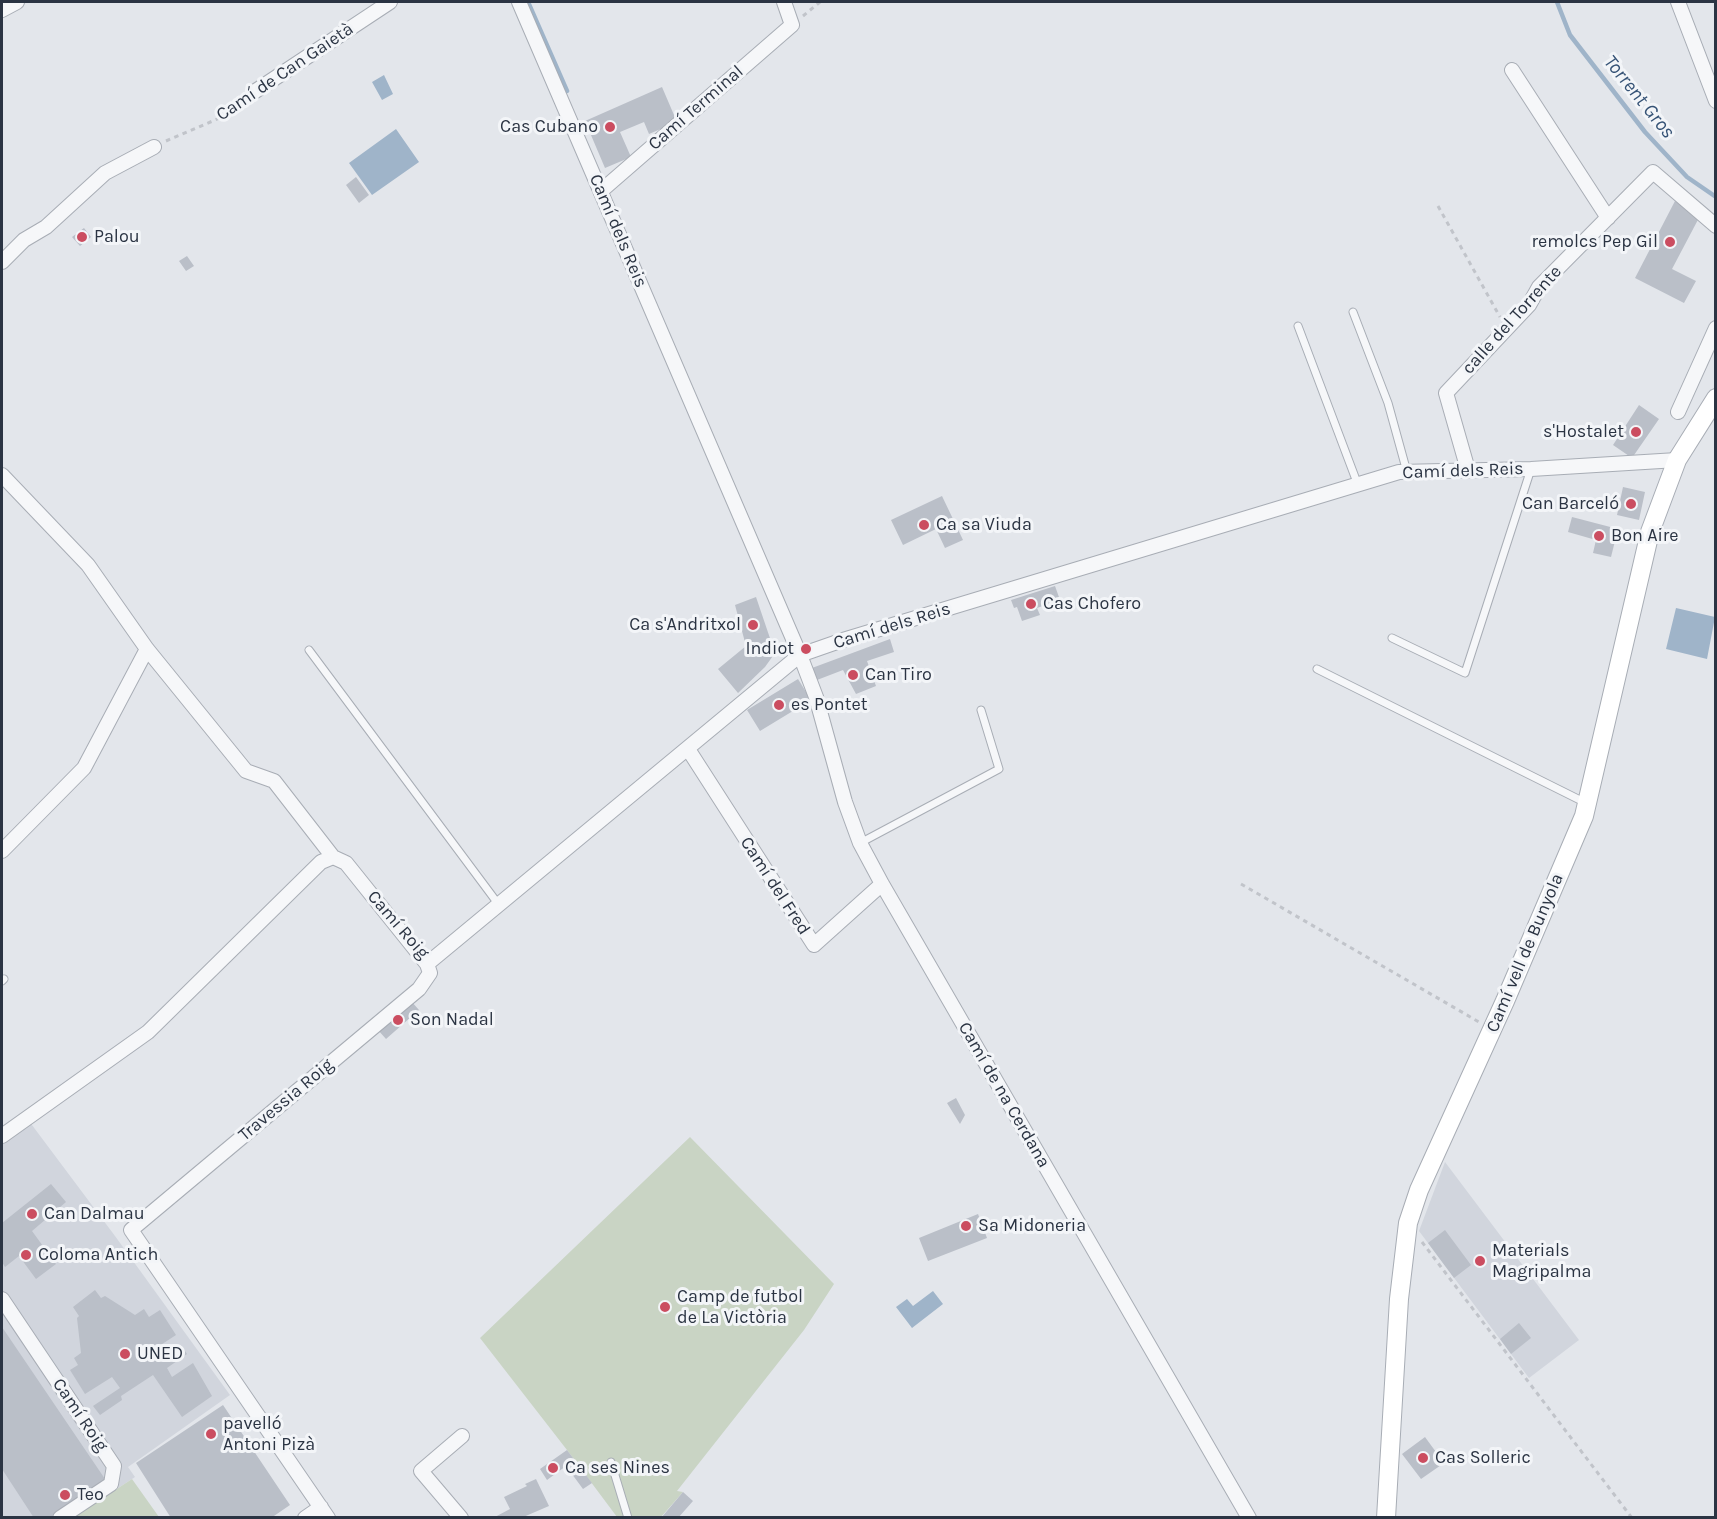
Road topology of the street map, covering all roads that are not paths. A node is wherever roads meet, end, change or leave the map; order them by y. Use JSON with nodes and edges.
{"nodes":[{"id":1,"x":17,"y":2,"type":"edge"},
{"id":2,"x":390,"y":2,"type":"edge"},
{"id":3,"x":519,"y":2,"type":"edge"},
{"id":4,"x":784,"y":2,"type":"edge"},
{"id":5,"x":1678,"y":2,"type":"edge"},
{"id":6,"x":2,"y":10,"type":"edge"},
{"id":7,"x":1512,"y":70,"type":"dead end"},
{"id":8,"x":254,"y":92,"type":"road end"},
{"id":9,"x":1716,"y":101,"type":"edge"},
{"id":10,"x":154,"y":147,"type":"road end"},
{"id":11,"x":601,"y":191,"type":"junction"},
{"id":12,"x":1608,"y":218,"type":"junction"},
{"id":13,"x":1716,"y":226,"type":"edge"},
{"id":14,"x":2,"y":262,"type":"edge"},
{"id":15,"x":1353,"y":312,"type":"dead end"},
{"id":16,"x":1298,"y":326,"type":"dead end"},
{"id":17,"x":1716,"y":328,"type":"edge"},
{"id":18,"x":1716,"y":398,"type":"edge"},
{"id":19,"x":1678,"y":412,"type":"dead end"},
{"id":20,"x":1677,"y":460,"type":"junction"},
{"id":21,"x":1531,"y":469,"type":"junction"},
{"id":22,"x":1468,"y":470,"type":"junction"},
{"id":23,"x":1407,"y":472,"type":"junction"},
{"id":24,"x":2,"y":475,"type":"edge"},
{"id":25,"x":1358,"y":485,"type":"junction"},
{"id":26,"x":1392,"y":638,"type":"dead end"},
{"id":27,"x":147,"y":649,"type":"junction"},
{"id":28,"x":309,"y":650,"type":"dead end"},
{"id":29,"x":800,"y":655,"type":"junction"},
{"id":30,"x":1317,"y":669,"type":"dead end"},
{"id":31,"x":981,"y":710,"type":"dead end"},
{"id":32,"x":688,"y":749,"type":"junction"},
{"id":33,"x":1587,"y":804,"type":"junction"},
{"id":34,"x":860,"y":843,"type":"junction"},
{"id":35,"x":2,"y":851,"type":"edge"},
{"id":36,"x":333,"y":857,"type":"junction"},
{"id":37,"x":882,"y":884,"type":"junction"},
{"id":38,"x":500,"y":904,"type":"junction"},
{"id":39,"x":427,"y":964,"type":"junction"},
{"id":40,"x":2,"y":1136,"type":"edge"},
{"id":41,"x":2,"y":1299,"type":"edge"},
{"id":42,"x":462,"y":1436,"type":"dead end"},
{"id":43,"x":611,"y":1462,"type":"dead end"},
{"id":44,"x":324,"y":1512,"type":"edge"},
{"id":45,"x":60,"y":1518,"type":"edge"},
{"id":46,"x":305,"y":1518,"type":"edge"},
{"id":47,"x":461,"y":1518,"type":"edge"},
{"id":48,"x":627,"y":1518,"type":"edge"},
{"id":49,"x":1249,"y":1518,"type":"edge"},
{"id":50,"x":1386,"y":1518,"type":"edge"}],
"edges":[{"from":1,"to":6,"type":"street"},
{"from":2,"to":8,"type":"street","name":"Camí de Can Gaietà"},
{"from":3,"to":11,"type":"street","name":"Camí dels Reis"},
{"from":4,"to":11,"type":"street","name":"Camí Terminal"},
{"from":5,"to":9,"type":"street"},
{"from":7,"to":12,"type":"street"},
{"from":10,"to":14,"type":"street"},
{"from":11,"to":29,"type":"street","name":"Camí dels Reis"},
{"from":12,"to":13,"type":"street","name":"calle del Torrente"},
{"from":12,"to":22,"type":"street","name":"calle del Torrente"},
{"from":15,"to":23,"type":"lane"},
{"from":16,"to":25,"type":"lane"},
{"from":17,"to":19,"type":"street"},
{"from":18,"to":20,"type":"street","name":"Camí vell de Bunyola"},
{"from":20,"to":21,"type":"street","name":"Camí dels Reis"},
{"from":20,"to":33,"type":"street","name":"Camí vell de Bunyola"},
{"from":21,"to":22,"type":"street","name":"Camí dels Reis"},
{"from":21,"to":26,"type":"lane"},
{"from":22,"to":23,"type":"street","name":"Camí dels Reis"},
{"from":23,"to":25,"type":"street","name":"Camí dels Reis"},
{"from":24,"to":27,"type":"street"},
{"from":25,"to":29,"type":"street","name":"Camí dels Reis"},
{"from":27,"to":35,"type":"street"},
{"from":27,"to":36,"type":"street","name":"Camí Roig"},
{"from":28,"to":38,"type":"lane"},
{"from":29,"to":32,"type":"street","name":"Camí Roig"},
{"from":29,"to":34,"type":"street","name":"Camí de na Cerdana"},
{"from":30,"to":33,"type":"lane"},
{"from":31,"to":34,"type":"lane"},
{"from":32,"to":37,"type":"street","name":"Camí del Fred"},
{"from":32,"to":38,"type":"street","name":"Camí Roig"},
{"from":33,"to":50,"type":"street","name":"Camí vell de Bunyola"},
{"from":34,"to":37,"type":"street","name":"Camí de na Cerdana"},
{"from":36,"to":39,"type":"street","name":"Camí Roig"},
{"from":36,"to":40,"type":"street"},
{"from":37,"to":49,"type":"street","name":"Camí de na Cerdana"},
{"from":38,"to":39,"type":"street","name":"Camí Roig"},
{"from":39,"to":44,"type":"street","name":"Travessia Roig"},
{"from":41,"to":45,"type":"street","name":"Camí Roig"},
{"from":42,"to":47,"type":"street"},
{"from":43,"to":48,"type":"lane"},
{"from":44,"to":46,"type":"street"}]}
